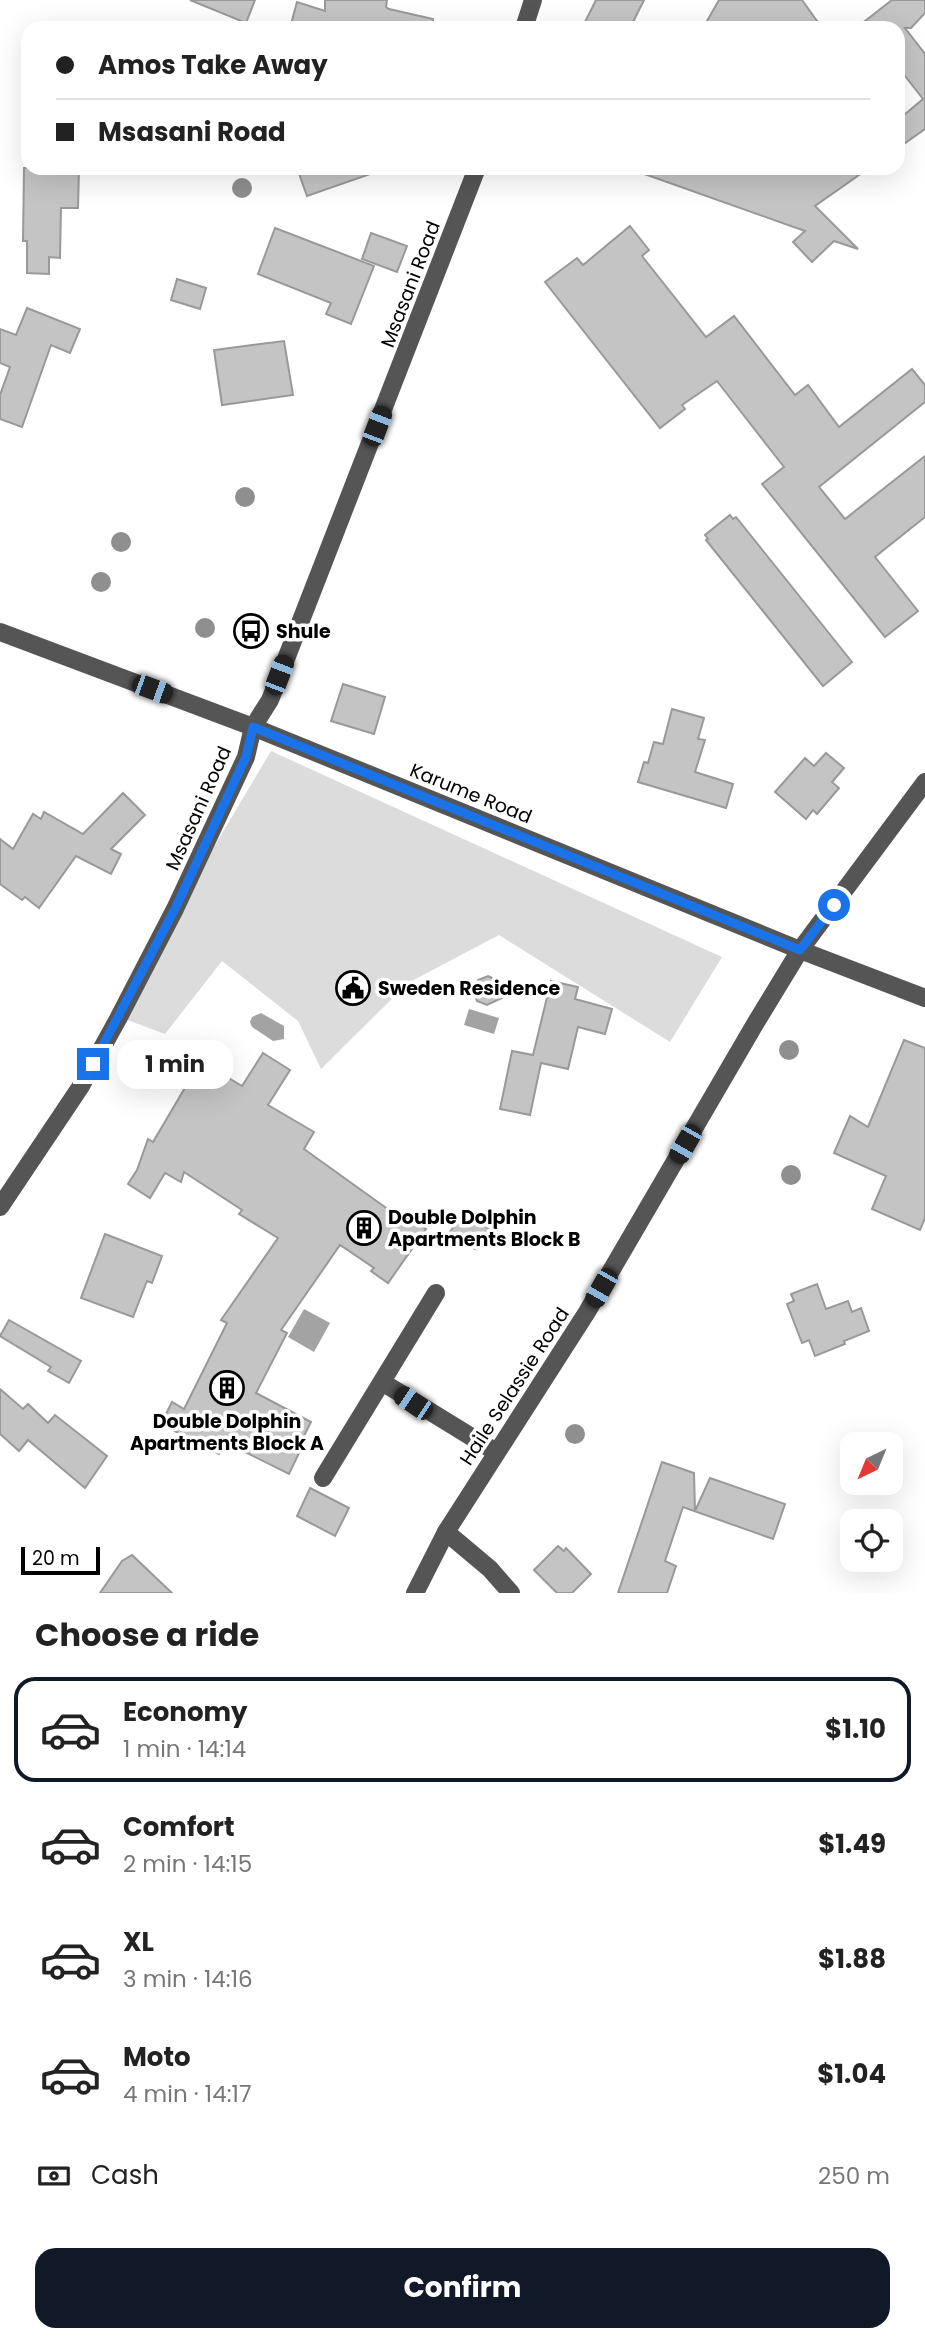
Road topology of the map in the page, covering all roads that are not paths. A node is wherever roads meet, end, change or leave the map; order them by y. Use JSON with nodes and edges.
{"nodes":[{"id":1,"x":533,"y":0,"type":"edge"},
{"id":2,"x":526,"y":21,"type":"edge"},
{"id":3,"x":474,"y":175,"type":"edge"},
{"id":4,"x":0,"y":632,"type":"edge"},
{"id":5,"x":253,"y":727,"type":"junction"},
{"id":6,"x":925,"y":782,"type":"edge"},
{"id":7,"x":800,"y":950,"type":"junction"},
{"id":8,"x":925,"y":998,"type":"edge"},
{"id":9,"x":0,"y":1207,"type":"edge"},
{"id":10,"x":436,"y":1293,"type":"dead end"},
{"id":11,"x":382,"y":1382,"type":"junction"},
{"id":12,"x":496,"y":1452,"type":"junction"},
{"id":13,"x":323,"y":1478,"type":"dead end"},
{"id":14,"x":446,"y":1532,"type":"junction"},
{"id":15,"x":415,"y":1593,"type":"edge"},
{"id":16,"x":511,"y":1593,"type":"edge"}],
"edges":[{"from":1,"to":2,"type":"street"},
{"from":3,"to":5,"type":"street","name":"Msasani Road"},
{"from":4,"to":5,"type":"street","name":"Karume Road"},
{"from":5,"to":7,"type":"street","name":"Karume Road"},
{"from":5,"to":9,"type":"street","name":"Msasani Road"},
{"from":6,"to":7,"type":"street","name":"Haile Selassie Road"},
{"from":7,"to":8,"type":"street","name":"Karume Road"},
{"from":7,"to":12,"type":"street","name":"Haile Selassie Road"},
{"from":10,"to":11,"type":"street"},
{"from":11,"to":12,"type":"street"},
{"from":11,"to":13,"type":"street"},
{"from":12,"to":14,"type":"street","name":"Haile Selassie Road"},
{"from":14,"to":15,"type":"street","name":"Haile Selassie Road"},
{"from":14,"to":16,"type":"street"}]}
